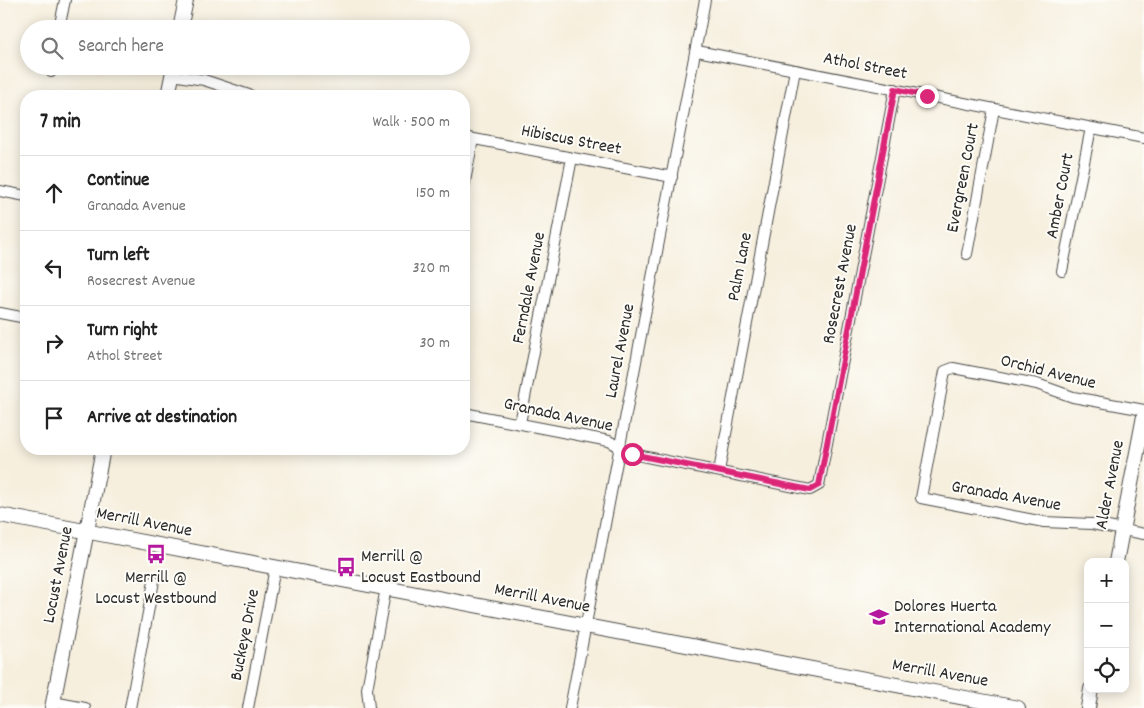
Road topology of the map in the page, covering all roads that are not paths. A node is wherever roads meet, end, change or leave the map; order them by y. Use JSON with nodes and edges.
{"nodes":[{"id":1,"x":65,"y":0,"type":"edge"},
{"id":2,"x":186,"y":0,"type":"edge"},
{"id":3,"x":706,"y":0,"type":"edge"},
{"id":4,"x":62,"y":20,"type":"edge"},
{"id":5,"x":182,"y":20,"type":"edge"},
{"id":6,"x":697,"y":51,"type":"junction"},
{"id":7,"x":795,"y":70,"type":"junction"},
{"id":8,"x":172,"y":75,"type":"edge"},
{"id":9,"x":187,"y":75,"type":"edge"},
{"id":10,"x":895,"y":89,"type":"junction"},
{"id":11,"x":169,"y":90,"type":"edge"},
{"id":12,"x":235,"y":90,"type":"edge"},
{"id":13,"x":994,"y":109,"type":"junction"},
{"id":14,"x":1091,"y":128,"type":"junction"},
{"id":15,"x":470,"y":138,"type":"edge"},
{"id":16,"x":1144,"y":138,"type":"edge"},
{"id":17,"x":572,"y":158,"type":"junction"},
{"id":18,"x":672,"y":177,"type":"junction"},
{"id":19,"x":0,"y":191,"type":"edge"},
{"id":20,"x":20,"y":195,"type":"edge"},
{"id":21,"x":967,"y":254,"type":"dead end"},
{"id":22,"x":1062,"y":271,"type":"dead end"},
{"id":23,"x":0,"y":313,"type":"edge"},
{"id":24,"x":20,"y":317,"type":"edge"},
{"id":25,"x":1144,"y":410,"type":"edge"},
{"id":26,"x":470,"y":414,"type":"edge"},
{"id":27,"x":1144,"y":416,"type":"edge"},
{"id":28,"x":520,"y":424,"type":"junction"},
{"id":29,"x":619,"y":446,"type":"junction"},
{"id":30,"x":102,"y":455,"type":"edge"},
{"id":31,"x":719,"y":471,"type":"junction"},
{"id":32,"x":819,"y":485,"type":"joint"},
{"id":33,"x":921,"y":498,"type":"joint"},
{"id":34,"x":0,"y":515,"type":"edge"},
{"id":35,"x":1122,"y":530,"type":"junction"},
{"id":36,"x":87,"y":531,"type":"junction"},
{"id":37,"x":1144,"y":534,"type":"edge"},
{"id":38,"x":1117,"y":558,"type":"edge"},
{"id":39,"x":275,"y":568,"type":"junction"},
{"id":40,"x":154,"y":581,"type":"dead end"},
{"id":41,"x":386,"y":588,"type":"junction"},
{"id":42,"x":586,"y":627,"type":"junction"},
{"id":43,"x":1090,"y":693,"type":"edge"},
{"id":44,"x":52,"y":705,"type":"edge"},
{"id":45,"x":85,"y":708,"type":"edge"},
{"id":46,"x":130,"y":708,"type":"edge"},
{"id":47,"x":248,"y":708,"type":"edge"},
{"id":48,"x":369,"y":708,"type":"edge"},
{"id":49,"x":570,"y":708,"type":"edge"},
{"id":50,"x":1018,"y":708,"type":"edge"},
{"id":51,"x":1088,"y":708,"type":"edge"}],
"edges":[{"from":1,"to":4,"type":"street"},
{"from":2,"to":5,"type":"main road"},
{"from":3,"to":6,"type":"street","name":"Laurel Avenue"},
{"from":6,"to":7,"type":"street","name":"Athol Street"},
{"from":6,"to":18,"type":"street","name":"Laurel Avenue"},
{"from":7,"to":10,"type":"street","name":"Athol Street"},
{"from":7,"to":31,"type":"street","name":"Palm Lane"},
{"from":8,"to":11,"type":"main road"},
{"from":9,"to":12,"type":"street"},
{"from":10,"to":13,"type":"street","name":"Athol Street"},
{"from":10,"to":32,"type":"street","name":"Rosecrest Avenue"},
{"from":13,"to":14,"type":"street","name":"Athol Street"},
{"from":13,"to":21,"type":"street","name":"Evergreen Court"},
{"from":14,"to":16,"type":"street","name":"Athol Street"},
{"from":14,"to":22,"type":"street","name":"Amber Court"},
{"from":15,"to":17,"type":"street","name":"Hibiscus Street"},
{"from":17,"to":18,"type":"street","name":"Hibiscus Street"},
{"from":17,"to":28,"type":"street","name":"Ferndale Avenue"},
{"from":18,"to":29,"type":"street","name":"Laurel Avenue"},
{"from":19,"to":20,"type":"street"},
{"from":23,"to":24,"type":"street"},
{"from":25,"to":33,"type":"street","name":"Orchid Avenue"},
{"from":26,"to":28,"type":"street","name":"Granada Avenue"},
{"from":27,"to":35,"type":"main road","name":"Alder Avenue"},
{"from":28,"to":29,"type":"street","name":"Granada Avenue"},
{"from":29,"to":31,"type":"street","name":"Granada Avenue"},
{"from":29,"to":42,"type":"street","name":"Laurel Avenue"},
{"from":30,"to":36,"type":"main road","name":"Locust Avenue"},
{"from":31,"to":32,"type":"street","name":"Granada Avenue"},
{"from":33,"to":35,"type":"street","name":"Granada Avenue"},
{"from":34,"to":36,"type":"main road","name":"Merrill Avenue"},
{"from":35,"to":37,"type":"street","name":"Granada Avenue"},
{"from":35,"to":38,"type":"main road","name":"Alder Avenue"},
{"from":36,"to":39,"type":"main road","name":"Merrill Avenue"},
{"from":36,"to":44,"type":"main road","name":"Locust Avenue"},
{"from":39,"to":41,"type":"main road","name":"Merrill Avenue"},
{"from":39,"to":47,"type":"street","name":"Buckeye Drive"},
{"from":40,"to":46,"type":"street"},
{"from":41,"to":42,"type":"main road","name":"Merrill Avenue"},
{"from":41,"to":48,"type":"street"},
{"from":42,"to":49,"type":"street","name":"Laurel Avenue"},
{"from":42,"to":50,"type":"main road","name":"Merrill Avenue"},
{"from":43,"to":51,"type":"main road"},
{"from":44,"to":45,"type":"street"}]}
